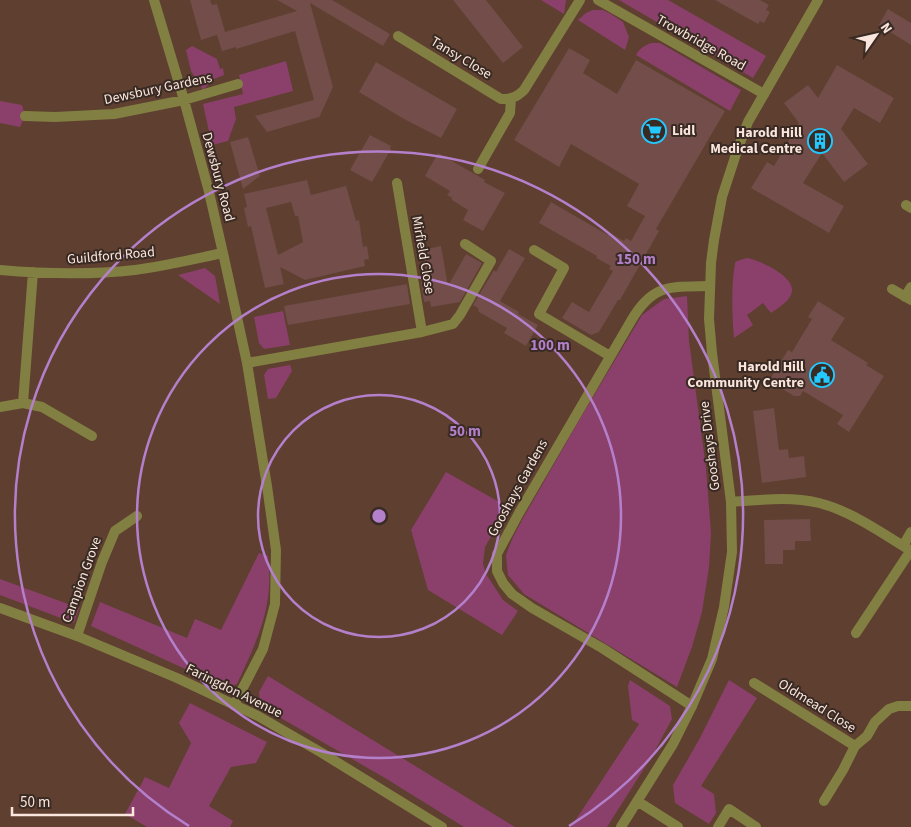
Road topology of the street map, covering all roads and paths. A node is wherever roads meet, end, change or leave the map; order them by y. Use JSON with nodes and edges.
{"nodes":[{"id":1,"x":154,"y":0,"type":"edge"},
{"id":2,"x":580,"y":0,"type":"edge"},
{"id":3,"x":598,"y":0,"type":"edge"},
{"id":4,"x":818,"y":0,"type":"edge"},
{"id":5,"x":398,"y":36,"type":"dead end"},
{"id":6,"x":238,"y":84,"type":"dead end"},
{"id":7,"x":764,"y":94,"type":"junction"},
{"id":8,"x":511,"y":99,"type":"junction"},
{"id":9,"x":184,"y":100,"type":"junction"},
{"id":10,"x":25,"y":116,"type":"dead end"},
{"id":11,"x":478,"y":169,"type":"dead end"},
{"id":12,"x":397,"y":182,"type":"dead end"},
{"id":13,"x":465,"y":244,"type":"dead end"},
{"id":14,"x":534,"y":250,"type":"dead end"},
{"id":15,"x":223,"y":253,"type":"junction"},
{"id":16,"x":0,"y":270,"type":"edge"},
{"id":17,"x":33,"y":272,"type":"junction"},
{"id":18,"x":710,"y":286,"type":"junction"},
{"id":19,"x":911,"y":287,"type":"edge"},
{"id":20,"x":892,"y":289,"type":"dead end"},
{"id":21,"x":908,"y":299,"type":"edge"},
{"id":22,"x":422,"y":332,"type":"junction"},
{"id":23,"x":610,"y":356,"type":"junction"},
{"id":24,"x":246,"y":362,"type":"junction"},
{"id":25,"x":23,"y":403,"type":"junction"},
{"id":26,"x":0,"y":408,"type":"edge"},
{"id":27,"x":92,"y":436,"type":"dead end"},
{"id":28,"x":731,"y":502,"type":"junction"},
{"id":29,"x":137,"y":516,"type":"dead end"},
{"id":30,"x":911,"y":532,"type":"edge"},
{"id":31,"x":908,"y":549,"type":"edge"},
{"id":32,"x":0,"y":608,"type":"edge"},
{"id":33,"x":856,"y":633,"type":"dead end"},
{"id":34,"x":77,"y":636,"type":"junction"},
{"id":35,"x":754,"y":682,"type":"dead end"},
{"id":36,"x":234,"y":705,"type":"junction"},
{"id":37,"x":692,"y":706,"type":"junction"},
{"id":38,"x":911,"y":706,"type":"edge"},
{"id":39,"x":855,"y":746,"type":"junction"},
{"id":40,"x":637,"y":801,"type":"junction"},
{"id":41,"x":824,"y":801,"type":"dead end"},
{"id":42,"x":442,"y":827,"type":"edge"},
{"id":43,"x":621,"y":827,"type":"edge"},
{"id":44,"x":678,"y":827,"type":"edge"},
{"id":45,"x":718,"y":827,"type":"edge"},
{"id":46,"x":756,"y":827,"type":"edge"}],
"edges":[{"from":1,"to":9,"type":"street","name":"Dewsbury Road"},
{"from":2,"to":8,"type":"street"},
{"from":3,"to":7,"type":"street","name":"Trowbridge Road"},
{"from":4,"to":7,"type":"street","name":"Gooshays Drive"},
{"from":5,"to":8,"type":"street","name":"Tansy Close"},
{"from":6,"to":9,"type":"street","name":"Dewsbury Gardens"},
{"from":7,"to":18,"type":"street","name":"Gooshays Drive"},
{"from":8,"to":11,"type":"street"},
{"from":9,"to":10,"type":"street","name":"Dewsbury Gardens"},
{"from":9,"to":15,"type":"street","name":"Dewsbury Road"},
{"from":12,"to":22,"type":"street","name":"Mirfield Close"},
{"from":13,"to":22,"type":"street"},
{"from":14,"to":23,"type":"street"},
{"from":15,"to":17,"type":"street","name":"Guildford Road"},
{"from":15,"to":24,"type":"street","name":"Dewsbury Road"},
{"from":16,"to":17,"type":"street","name":"Guildford Road"},
{"from":17,"to":25,"type":"street"},
{"from":18,"to":23,"type":"street","name":"Gooshays Gardens"},
{"from":18,"to":28,"type":"street","name":"Gooshays Drive"},
{"from":19,"to":21,"type":"street"},
{"from":20,"to":21,"type":"street"},
{"from":22,"to":24,"type":"street"},
{"from":23,"to":37,"type":"street","name":"Gooshays Gardens"},
{"from":24,"to":36,"type":"street","name":"Dewsbury Road"},
{"from":25,"to":26,"type":"street"},
{"from":25,"to":27,"type":"street"},
{"from":28,"to":31,"type":"street"},
{"from":28,"to":37,"type":"street","name":"Gooshays Drive"},
{"from":29,"to":34,"type":"street","name":"Campion Grove"},
{"from":30,"to":31,"type":"street"},
{"from":31,"to":33,"type":"street"},
{"from":32,"to":34,"type":"street","name":"Faringdon Avenue"},
{"from":34,"to":36,"type":"street","name":"Faringdon Avenue"},
{"from":35,"to":39,"type":"street","name":"Oldmead Close"},
{"from":36,"to":42,"type":"street","name":"Faringdon Avenue"},
{"from":37,"to":40,"type":"street","name":"Gooshays Drive"},
{"from":38,"to":39,"type":"street","name":"Oldmead Close"},
{"from":39,"to":41,"type":"street"},
{"from":40,"to":43,"type":"street","name":"Gooshays Drive"},
{"from":40,"to":44,"type":"street"},
{"from":45,"to":46,"type":"street"}]}
